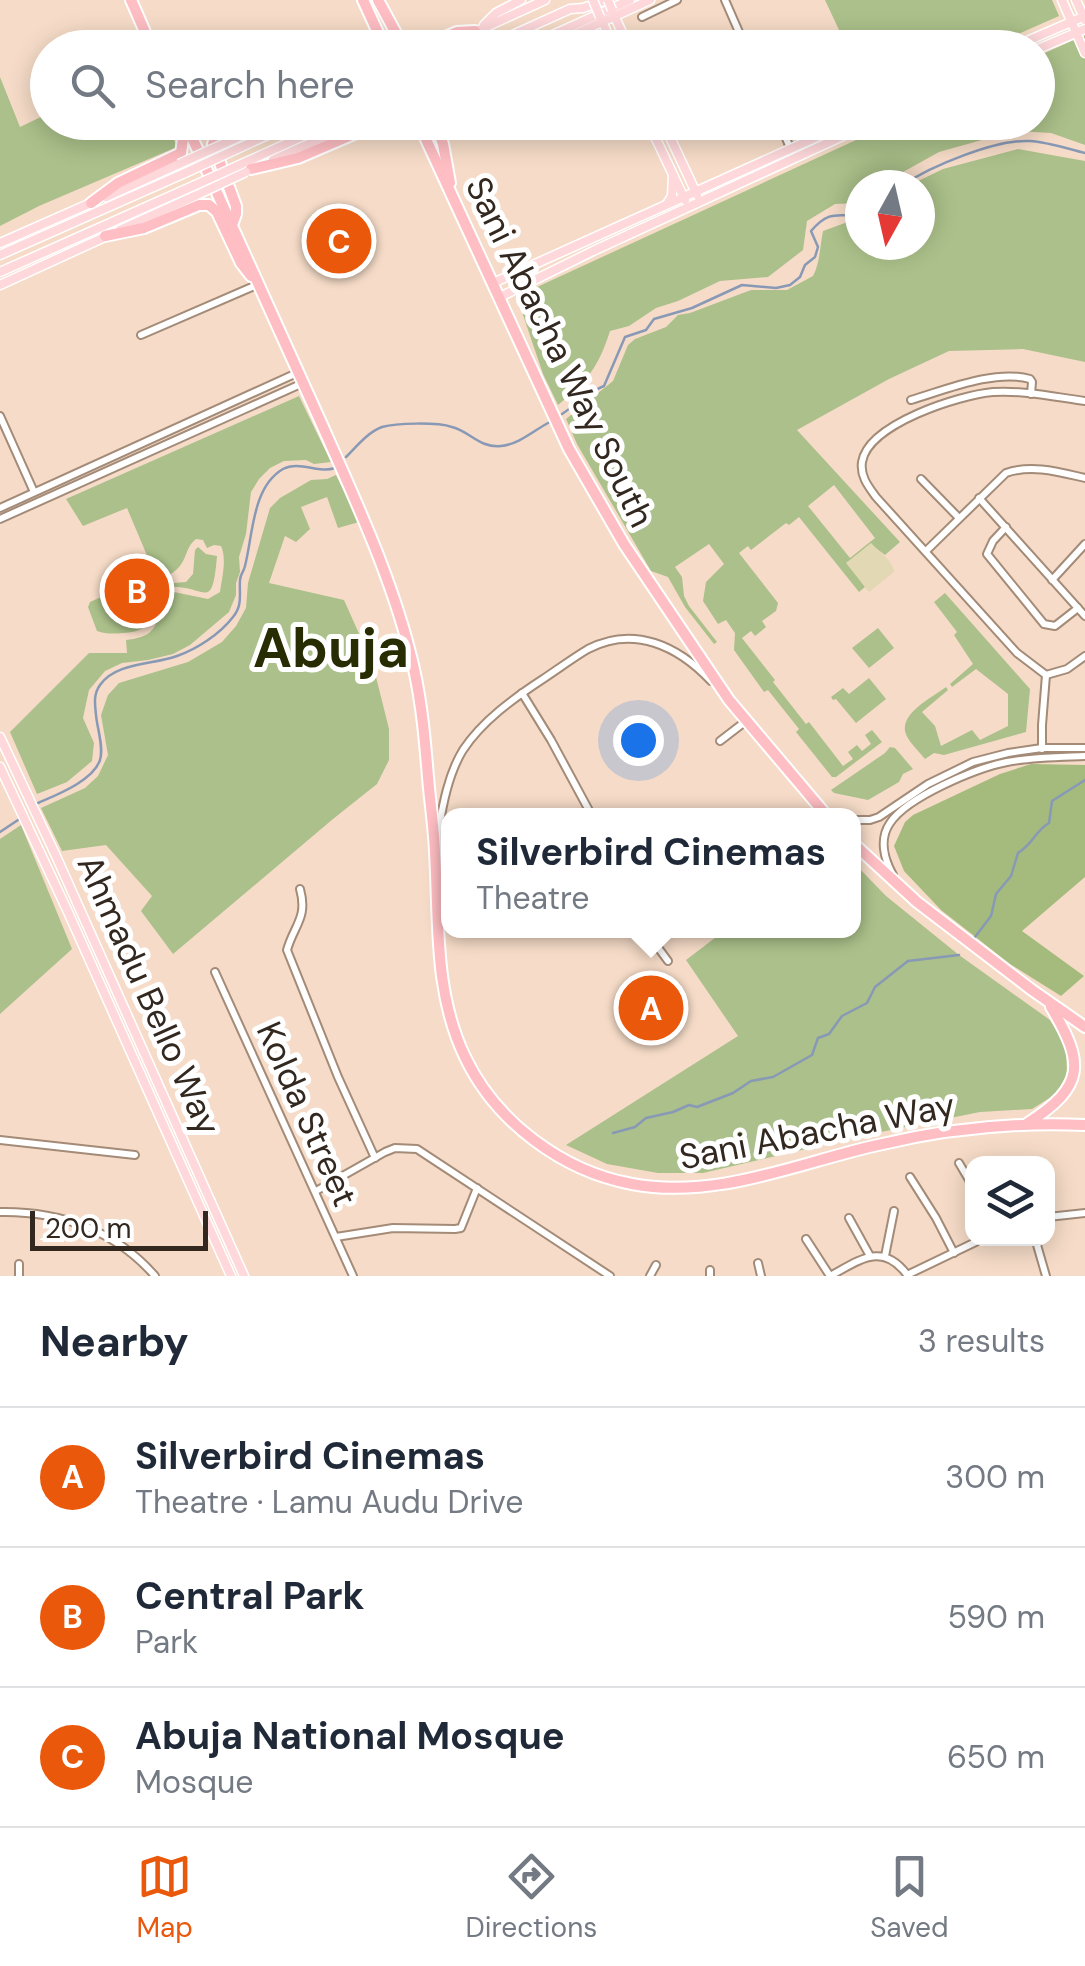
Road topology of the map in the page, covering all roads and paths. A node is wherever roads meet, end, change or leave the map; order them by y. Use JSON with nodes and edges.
{"nodes":[{"id":1,"x":132,"y":0,"type":"edge"},
{"id":2,"x":363,"y":0,"type":"edge"},
{"id":3,"x":378,"y":0,"type":"edge"},
{"id":4,"x":521,"y":0,"type":"edge"},
{"id":5,"x":544,"y":0,"type":"edge"},
{"id":6,"x":580,"y":0,"type":"edge"},
{"id":7,"x":593,"y":0,"type":"edge"},
{"id":8,"x":608,"y":0,"type":"edge"},
{"id":9,"x":630,"y":0,"type":"edge"},
{"id":10,"x":650,"y":0,"type":"edge"},
{"id":11,"x":677,"y":0,"type":"edge"},
{"id":12,"x":724,"y":0,"type":"edge"},
{"id":13,"x":1062,"y":0,"type":"edge"},
{"id":14,"x":1076,"y":0,"type":"edge"},
{"id":15,"x":570,"y":10,"type":"junction"},
{"id":16,"x":614,"y":13,"type":"junction"},
{"id":17,"x":642,"y":17,"type":"dead end"},
{"id":18,"x":1084,"y":17,"type":"edge"},
{"id":19,"x":602,"y":19,"type":"junction"},
{"id":20,"x":1072,"y":21,"type":"junction"},
{"id":21,"x":374,"y":24,"type":"junction"},
{"id":22,"x":144,"y":30,"type":"edge"},
{"id":23,"x":374,"y":30,"type":"edge"},
{"id":24,"x":376,"y":30,"type":"edge"},
{"id":25,"x":394,"y":30,"type":"edge"},
{"id":26,"x":478,"y":30,"type":"joint"},
{"id":27,"x":525,"y":30,"type":"edge"},
{"id":28,"x":564,"y":30,"type":"edge"},
{"id":29,"x":580,"y":30,"type":"edge"},
{"id":30,"x":607,"y":30,"type":"edge"},
{"id":31,"x":621,"y":30,"type":"edge"},
{"id":32,"x":738,"y":30,"type":"edge"},
{"id":33,"x":1052,"y":30,"type":"edge"},
{"id":34,"x":1081,"y":30,"type":"edge"},
{"id":35,"x":1055,"y":41,"type":"edge"},
{"id":36,"x":1085,"y":53,"type":"edge"},
{"id":37,"x":183,"y":140,"type":"edge"},
{"id":38,"x":193,"y":140,"type":"edge"},
{"id":39,"x":215,"y":140,"type":"edge"},
{"id":40,"x":241,"y":140,"type":"edge"},
{"id":41,"x":245,"y":140,"type":"edge"},
{"id":42,"x":300,"y":140,"type":"edge"},
{"id":43,"x":314,"y":140,"type":"edge"},
{"id":44,"x":340,"y":140,"type":"edge"},
{"id":45,"x":426,"y":140,"type":"edge"},
{"id":46,"x":441,"y":140,"type":"edge"},
{"id":47,"x":656,"y":140,"type":"edge"},
{"id":48,"x":671,"y":140,"type":"edge"},
{"id":49,"x":787,"y":140,"type":"edge"},
{"id":50,"x":814,"y":140,"type":"edge"},
{"id":51,"x":837,"y":140,"type":"edge"},
{"id":52,"x":234,"y":144,"type":"junction"},
{"id":53,"x":791,"y":150,"type":"junction"},
{"id":54,"x":796,"y":160,"type":"junction"},
{"id":55,"x":247,"y":168,"type":"junction"},
{"id":56,"x":686,"y":172,"type":"junction"},
{"id":57,"x":673,"y":175,"type":"junction"},
{"id":58,"x":134,"y":185,"type":"junction"},
{"id":59,"x":714,"y":185,"type":"junction"},
{"id":60,"x":696,"y":192,"type":"junction"},
{"id":61,"x":451,"y":194,"type":"junction"},
{"id":62,"x":684,"y":198,"type":"junction"},
{"id":63,"x":700,"y":202,"type":"junction"},
{"id":64,"x":91,"y":203,"type":"joint"},
{"id":65,"x":666,"y":206,"type":"junction"},
{"id":66,"x":689,"y":208,"type":"junction"},
{"id":67,"x":150,"y":216,"type":"junction"},
{"id":68,"x":232,"y":225,"type":"junction"},
{"id":69,"x":105,"y":236,"type":"joint"},
{"id":70,"x":0,"y":244,"type":"edge"},
{"id":71,"x":0,"y":255,"type":"edge"},
{"id":72,"x":0,"y":272,"type":"edge"},
{"id":73,"x":493,"y":283,"type":"junction"},
{"id":74,"x":259,"y":284,"type":"junction"},
{"id":75,"x":0,"y":285,"type":"edge"},
{"id":76,"x":500,"y":297,"type":"junction"},
{"id":77,"x":141,"y":335,"type":"dead end"},
{"id":78,"x":301,"y":377,"type":"junction"},
{"id":79,"x":1030,"y":394,"type":"junction"},
{"id":80,"x":912,"y":400,"type":"dead end"},
{"id":81,"x":1085,"y":401,"type":"edge"},
{"id":82,"x":0,"y":416,"type":"edge"},
{"id":83,"x":921,"y":478,"type":"dead end"},
{"id":84,"x":1085,"y":478,"type":"edge"},
{"id":85,"x":34,"y":492,"type":"junction"},
{"id":86,"x":978,"y":498,"type":"junction"},
{"id":87,"x":0,"y":508,"type":"edge"},
{"id":88,"x":959,"y":518,"type":"junction"},
{"id":89,"x":0,"y":520,"type":"edge"},
{"id":90,"x":1006,"y":527,"type":"junction"},
{"id":91,"x":1085,"y":544,"type":"edge"},
{"id":92,"x":926,"y":551,"type":"junction"},
{"id":93,"x":1052,"y":580,"type":"junction"},
{"id":94,"x":1078,"y":608,"type":"junction"},
{"id":95,"x":1085,"y":616,"type":"edge"},
{"id":96,"x":1085,"y":656,"type":"edge"},
{"id":97,"x":1046,"y":676,"type":"junction"},
{"id":98,"x":522,"y":693,"type":"junction"},
{"id":99,"x":729,"y":700,"type":"junction"},
{"id":100,"x":746,"y":721,"type":"junction"},
{"id":101,"x":720,"y":740,"type":"dead end"},
{"id":102,"x":1,"y":743,"type":"edge"},
{"id":103,"x":1042,"y":748,"type":"junction"},
{"id":104,"x":1085,"y":748,"type":"edge"},
{"id":105,"x":1085,"y":756,"type":"edge"},
{"id":106,"x":1042,"y":757,"type":"junction"},
{"id":107,"x":0,"y":767,"type":"edge"},
{"id":108,"x":444,"y":808,"type":"edge"},
{"id":109,"x":588,"y":808,"type":"edge"},
{"id":110,"x":822,"y":808,"type":"edge"},
{"id":111,"x":861,"y":820,"type":"edge"},
{"id":112,"x":441,"y":821,"type":"edge"},
{"id":113,"x":861,"y":851,"type":"edge"},
{"id":114,"x":435,"y":852,"type":"junction"},
{"id":115,"x":898,"y":885,"type":"junction"},
{"id":116,"x":300,"y":890,"type":"dead end"},
{"id":117,"x":651,"y":938,"type":"edge"},
{"id":118,"x":668,"y":961,"type":"dead end"},
{"id":119,"x":215,"y":972,"type":"dead end"},
{"id":120,"x":1047,"y":1001,"type":"junction"},
{"id":121,"x":1085,"y":1027,"type":"edge"},
{"id":122,"x":1027,"y":1124,"type":"junction"},
{"id":123,"x":1085,"y":1126,"type":"edge"},
{"id":124,"x":0,"y":1140,"type":"edge"},
{"id":125,"x":135,"y":1154,"type":"dead end"},
{"id":126,"x":375,"y":1158,"type":"junction"},
{"id":127,"x":960,"y":1163,"type":"dead end"},
{"id":128,"x":965,"y":1172,"type":"edge"},
{"id":129,"x":910,"y":1177,"type":"dead end"},
{"id":130,"x":476,"y":1188,"type":"junction"},
{"id":131,"x":316,"y":1192,"type":"junction"},
{"id":132,"x":894,"y":1211,"type":"dead end"},
{"id":133,"x":0,"y":1212,"type":"edge"},
{"id":134,"x":1085,"y":1212,"type":"edge"},
{"id":135,"x":1055,"y":1216,"type":"edge"},
{"id":136,"x":849,"y":1218,"type":"dead end"},
{"id":137,"x":336,"y":1237,"type":"junction"},
{"id":138,"x":806,"y":1239,"type":"dead end"},
{"id":139,"x":968,"y":1246,"type":"edge"},
{"id":140,"x":1038,"y":1246,"type":"edge"},
{"id":141,"x":954,"y":1253,"type":"junction"},
{"id":142,"x":870,"y":1256,"type":"junction"},
{"id":143,"x":885,"y":1256,"type":"junction"},
{"id":144,"x":758,"y":1263,"type":"dead end"},
{"id":145,"x":19,"y":1264,"type":"dead end"},
{"id":146,"x":656,"y":1265,"type":"dead end"},
{"id":147,"x":19,"y":1276,"type":"edge"},
{"id":148,"x":155,"y":1276,"type":"edge"},
{"id":149,"x":230,"y":1276,"type":"edge"},
{"id":150,"x":244,"y":1276,"type":"edge"},
{"id":151,"x":353,"y":1276,"type":"edge"},
{"id":152,"x":610,"y":1276,"type":"edge"},
{"id":153,"x":650,"y":1276,"type":"edge"},
{"id":154,"x":761,"y":1276,"type":"edge"},
{"id":155,"x":830,"y":1276,"type":"edge"},
{"id":156,"x":908,"y":1276,"type":"edge"},
{"id":157,"x":1046,"y":1276,"type":"edge"}],
"edges":[{"from":1,"to":22,"type":"highway"},
{"from":2,"to":21,"type":"highway"},
{"from":3,"to":25,"type":"highway"},
{"from":4,"to":26,"type":"main road"},
{"from":5,"to":26,"type":"main road"},
{"from":6,"to":15,"type":"main road"},
{"from":7,"to":19,"type":"main road","bridge":true},
{"from":8,"to":15,"type":"main road"},
{"from":8,"to":16,"type":"main road","bridge":true},
{"from":9,"to":28,"type":"main road"},
{"from":10,"to":16,"type":"main road"},
{"from":11,"to":17,"type":"street"},
{"from":12,"to":32,"type":"street"},
{"from":13,"to":20,"type":"main road"},
{"from":14,"to":18,"type":"main road"},
{"from":15,"to":27,"type":"main road"},
{"from":16,"to":19,"type":"main road"},
{"from":16,"to":31,"type":"main road"},
{"from":18,"to":20,"type":"main road"},
{"from":19,"to":29,"type":"main road"},
{"from":19,"to":30,"type":"main road"},
{"from":20,"to":33,"type":"main road"},
{"from":20,"to":34,"type":"main road"},
{"from":21,"to":23,"type":"highway"},
{"from":21,"to":24,"type":"highway"},
{"from":34,"to":35,"type":"main road"},
{"from":34,"to":36,"type":"main road"},
{"from":37,"to":58,"type":"highway"},
{"from":38,"to":68,"type":"highway"},
{"from":39,"to":68,"type":"highway"},
{"from":40,"to":52,"type":"main road"},
{"from":41,"to":52,"type":"main road"},
{"from":42,"to":55,"type":"main road"},
{"from":43,"to":55,"type":"main road"},
{"from":44,"to":55,"type":"highway"},
{"from":45,"to":61,"type":"highway","name":"Sani Abacha Way South"},
{"from":46,"to":61,"type":"highway"},
{"from":47,"to":57,"type":"main road"},
{"from":48,"to":56,"type":"main road"},
{"from":49,"to":53,"type":"street"},
{"from":50,"to":53,"type":"main road"},
{"from":51,"to":54,"type":"main road"},
{"from":52,"to":58,"type":"main road","bridge":true},
{"from":53,"to":54,"type":"street"},
{"from":53,"to":59,"type":"main road"},
{"from":54,"to":63,"type":"main road"},
{"from":55,"to":67,"type":"main road","bridge":true},
{"from":56,"to":59,"type":"main road"},
{"from":56,"to":60,"type":"main road"},
{"from":57,"to":62,"type":"main road"},
{"from":57,"to":65,"type":"main road"},
{"from":58,"to":64,"type":"highway"},
{"from":58,"to":71,"type":"main road"},
{"from":59,"to":60,"type":"main road"},
{"from":60,"to":62,"type":"main road"},
{"from":60,"to":63,"type":"main road"},
{"from":61,"to":73,"type":"highway","name":"Sani Abacha Way South"},
{"from":62,"to":65,"type":"main road"},
{"from":62,"to":66,"type":"main road"},
{"from":63,"to":66,"type":"main road"},
{"from":64,"to":70,"type":"main road"},
{"from":65,"to":73,"type":"main road"},
{"from":66,"to":76,"type":"main road"},
{"from":67,"to":69,"type":"highway"},
{"from":67,"to":72,"type":"main road"},
{"from":67,"to":74,"type":"highway"},
{"from":68,"to":74,"type":"highway"},
{"from":69,"to":75,"type":"main road"},
{"from":73,"to":76,"type":"highway","name":"Sani Abacha Way South"},
{"from":74,"to":77,"type":"street"},
{"from":74,"to":78,"type":"highway","name":"Sani Abacha Way"},
{"from":76,"to":99,"type":"highway","name":"Sani Abacha Way South"},
{"from":78,"to":85,"type":"street"},
{"from":78,"to":89,"type":"street"},
{"from":78,"to":114,"type":"highway","name":"Sani Abacha Way"},
{"from":79,"to":80,"type":"street"},
{"from":79,"to":81,"type":"street"},
{"from":79,"to":92,"type":"street"},
{"from":82,"to":85,"type":"street"},
{"from":83,"to":88,"type":"street"},
{"from":84,"to":86,"type":"street"},
{"from":85,"to":87,"type":"street"},
{"from":86,"to":88,"type":"street"},
{"from":86,"to":90,"type":"street"},
{"from":88,"to":92,"type":"street"},
{"from":90,"to":93,"type":"street"},
{"from":90,"to":94,"type":"street"},
{"from":91,"to":93,"type":"street"},
{"from":92,"to":97,"type":"street"},
{"from":93,"to":94,"type":"street"},
{"from":94,"to":95,"type":"street"},
{"from":96,"to":97,"type":"street"},
{"from":97,"to":103,"type":"street"},
{"from":98,"to":99,"type":"street"},
{"from":98,"to":108,"type":"street"},
{"from":98,"to":109,"type":"street"},
{"from":99,"to":100,"type":"highway"},
{"from":100,"to":101,"type":"street"},
{"from":100,"to":110,"type":"highway"},
{"from":102,"to":150,"type":"main road","name":"Ahmadu Bello Way"},
{"from":103,"to":104,"type":"street"},
{"from":103,"to":106,"type":"street"},
{"from":103,"to":111,"type":"street"},
{"from":105,"to":106,"type":"street"},
{"from":106,"to":115,"type":"street"},
{"from":107,"to":149,"type":"main road","name":"Ahmadu Bello Way"},
{"from":112,"to":114,"type":"street"},
{"from":113,"to":115,"type":"highway"},
{"from":114,"to":122,"type":"highway","name":"Sani Abacha Way"},
{"from":115,"to":120,"type":"highway"},
{"from":116,"to":126,"type":"street"},
{"from":117,"to":118,"type":"street"},
{"from":119,"to":131,"type":"street","name":"Kolda Street"},
{"from":120,"to":121,"type":"highway"},
{"from":120,"to":122,"type":"highway"},
{"from":122,"to":123,"type":"highway","name":"Sani Abacha Way"},
{"from":124,"to":125,"type":"street"},
{"from":126,"to":130,"type":"street"},
{"from":126,"to":131,"type":"street"},
{"from":127,"to":128,"type":"street"},
{"from":129,"to":141,"type":"street"},
{"from":130,"to":137,"type":"street"},
{"from":130,"to":152,"type":"street"},
{"from":131,"to":137,"type":"street","name":"Kolda Street"},
{"from":132,"to":143,"type":"street"},
{"from":133,"to":148,"type":"street"},
{"from":134,"to":135,"type":"street"},
{"from":136,"to":142,"type":"street"},
{"from":137,"to":151,"type":"street","name":"Kolda Street"},
{"from":138,"to":155,"type":"street"},
{"from":139,"to":141,"type":"street"},
{"from":140,"to":157,"type":"street"},
{"from":141,"to":156,"type":"street"},
{"from":142,"to":143,"type":"street"},
{"from":142,"to":155,"type":"street"},
{"from":143,"to":156,"type":"street"},
{"from":144,"to":154,"type":"street"},
{"from":145,"to":147,"type":"street"},
{"from":146,"to":153,"type":"street"}]}
